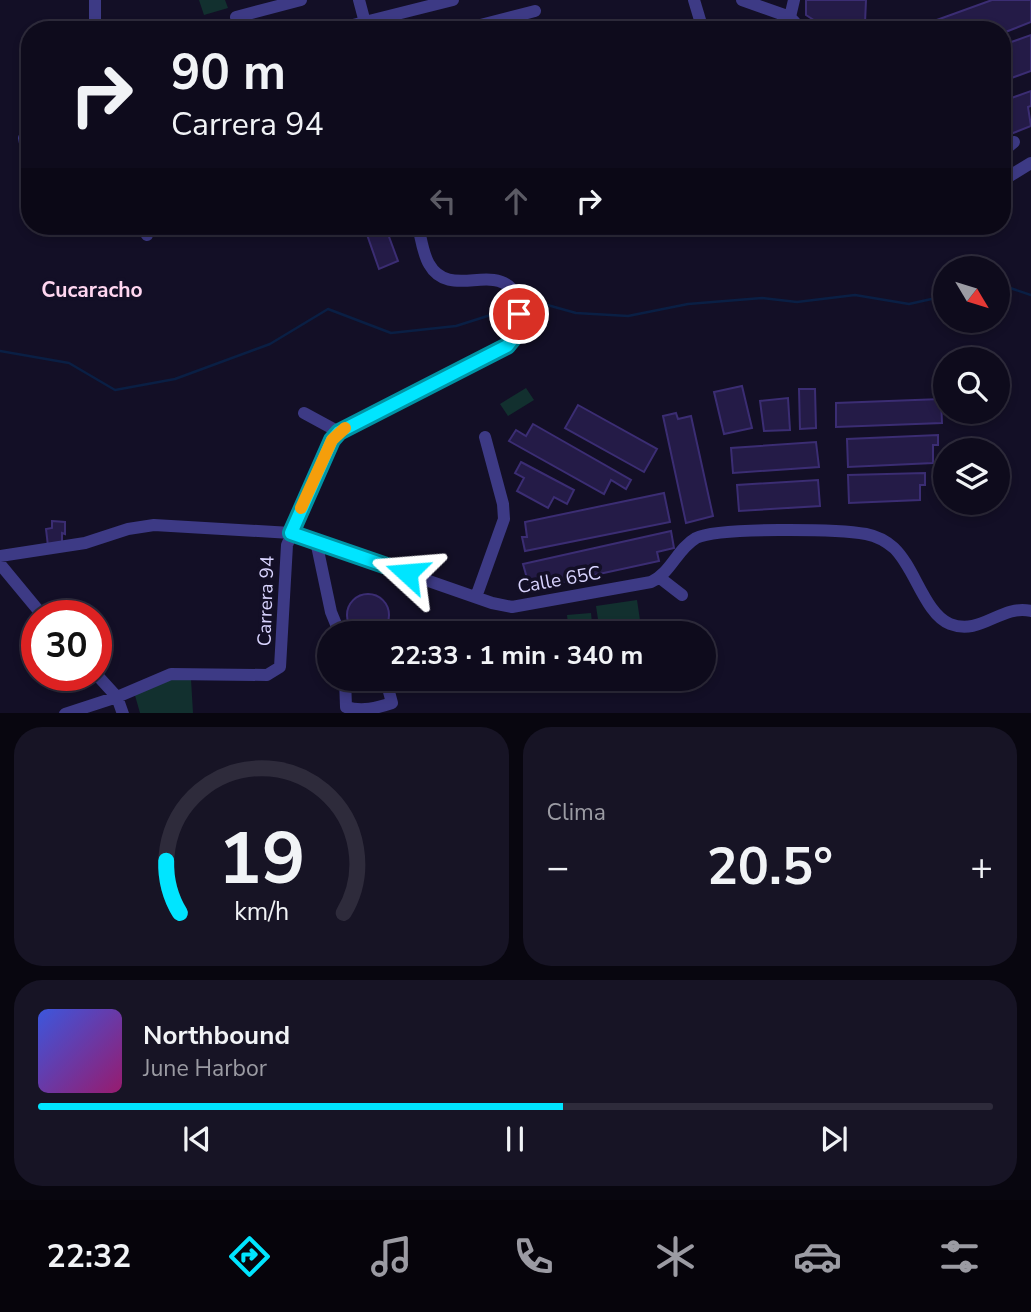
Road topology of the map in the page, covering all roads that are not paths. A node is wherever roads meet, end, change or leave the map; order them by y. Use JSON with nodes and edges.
{"nodes":[{"id":1,"x":95,"y":0,"type":"edge"},
{"id":2,"x":301,"y":0,"type":"edge"},
{"id":3,"x":359,"y":0,"type":"edge"},
{"id":4,"x":453,"y":0,"type":"edge"},
{"id":5,"x":694,"y":0,"type":"edge"},
{"id":6,"x":742,"y":0,"type":"edge"},
{"id":7,"x":794,"y":0,"type":"edge"},
{"id":8,"x":535,"y":11,"type":"dead end"},
{"id":9,"x":236,"y":17,"type":"dead end"},
{"id":10,"x":790,"y":17,"type":"junction"},
{"id":11,"x":95,"y":21,"type":"edge"},
{"id":12,"x":365,"y":21,"type":"edge"},
{"id":13,"x":380,"y":21,"type":"edge"},
{"id":14,"x":496,"y":21,"type":"edge"},
{"id":15,"x":700,"y":21,"type":"edge"},
{"id":16,"x":794,"y":21,"type":"edge"},
{"id":17,"x":1014,"y":142,"type":"dead end"},
{"id":18,"x":1011,"y":144,"type":"edge"},
{"id":19,"x":1028,"y":166,"type":"edge"},
{"id":20,"x":1011,"y":176,"type":"edge"},
{"id":21,"x":421,"y":235,"type":"edge"},
{"id":22,"x":304,"y":413,"type":"dead end"},
{"id":23,"x":339,"y":432,"type":"junction"},
{"id":24,"x":485,"y":437,"type":"dead end"},
{"id":25,"x":291,"y":533,"type":"junction"},
{"id":26,"x":316,"y":541,"type":"junction"},
{"id":27,"x":0,"y":556,"type":"edge"},
{"id":28,"x":0,"y":564,"type":"edge"},
{"id":29,"x":660,"y":578,"type":"junction"},
{"id":30,"x":682,"y":595,"type":"dead end"},
{"id":31,"x":475,"y":597,"type":"junction"},
{"id":32,"x":30,"y":600,"type":"edge"},
{"id":33,"x":1031,"y":611,"type":"edge"},
{"id":34,"x":335,"y":621,"type":"edge"},
{"id":35,"x":112,"y":691,"type":"edge"},
{"id":36,"x":344,"y":691,"type":"edge"},
{"id":37,"x":389,"y":691,"type":"edge"},
{"id":38,"x":117,"y":697,"type":"junction"},
{"id":39,"x":65,"y":713,"type":"edge"},
{"id":40,"x":123,"y":713,"type":"edge"}],
"edges":[{"from":1,"to":11,"type":"street"},
{"from":2,"to":9,"type":"street"},
{"from":3,"to":12,"type":"street"},
{"from":4,"to":13,"type":"street"},
{"from":5,"to":15,"type":"street"},
{"from":6,"to":10,"type":"street"},
{"from":7,"to":10,"type":"street"},
{"from":8,"to":14,"type":"street"},
{"from":10,"to":16,"type":"street"},
{"from":17,"to":18,"type":"street"},
{"from":19,"to":20,"type":"street"},
{"from":21,"to":23,"type":"street"},
{"from":22,"to":23,"type":"street"},
{"from":23,"to":25,"type":"street","name":"Carrera 94"},
{"from":24,"to":31,"type":"street"},
{"from":25,"to":26,"type":"street","name":"Calle 65C"},
{"from":25,"to":27,"type":"street","name":"Calle 65C"},
{"from":25,"to":38,"type":"street","name":"Carrera 94"},
{"from":26,"to":31,"type":"street","name":"Calle 65C"},
{"from":26,"to":34,"type":"street"},
{"from":28,"to":32,"type":"street"},
{"from":29,"to":30,"type":"street"},
{"from":29,"to":31,"type":"street","name":"Calle 65C"},
{"from":29,"to":33,"type":"street"},
{"from":35,"to":38,"type":"street"},
{"from":36,"to":37,"type":"street"},
{"from":38,"to":39,"type":"street"},
{"from":38,"to":40,"type":"street"}]}
